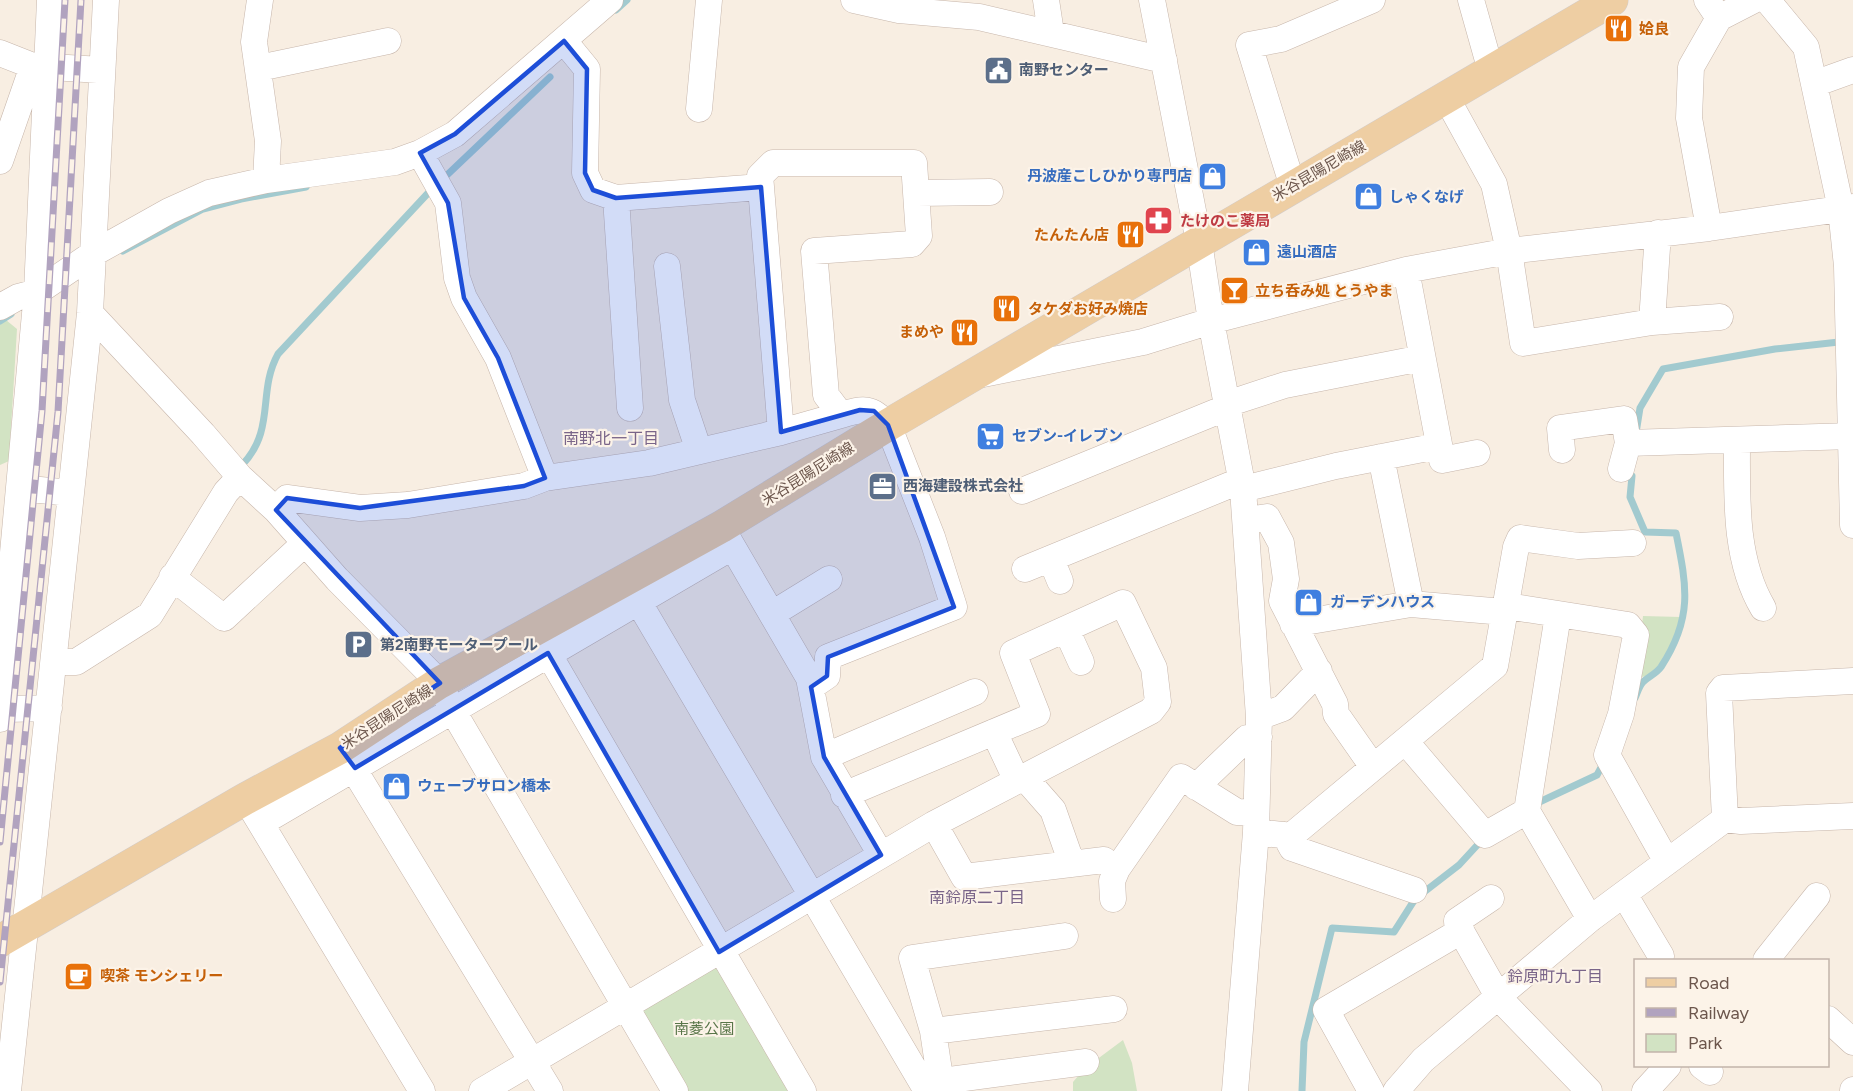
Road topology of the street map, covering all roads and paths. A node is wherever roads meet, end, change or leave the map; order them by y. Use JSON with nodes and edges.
{"nodes":[{"id":1,"x":50,"y":0,"type":"edge"},
{"id":2,"x":105,"y":0,"type":"edge"},
{"id":3,"x":260,"y":0,"type":"edge"},
{"id":4,"x":610,"y":0,"type":"edge"},
{"id":5,"x":709,"y":0,"type":"edge"},
{"id":6,"x":854,"y":0,"type":"edge"},
{"id":7,"x":1046,"y":0,"type":"edge"},
{"id":8,"x":1152,"y":0,"type":"edge"},
{"id":9,"x":1372,"y":0,"type":"edge"},
{"id":10,"x":1471,"y":0,"type":"edge"},
{"id":11,"x":1612,"y":0,"type":"edge"},
{"id":12,"x":1754,"y":0,"type":"edge"},
{"id":13,"x":1767,"y":0,"type":"edge"},
{"id":14,"x":940,"y":7,"type":"edge"},
{"id":15,"x":1713,"y":9,"type":"edge"},
{"id":16,"x":1051,"y":33,"type":"junction"},
{"id":17,"x":388,"y":41,"type":"dead end"},
{"id":18,"x":564,"y":41,"type":"junction"},
{"id":19,"x":0,"y":53,"type":"edge"},
{"id":20,"x":1164,"y":60,"type":"junction"},
{"id":21,"x":40,"y":65,"type":"junction"},
{"id":22,"x":260,"y":68,"type":"junction"},
{"id":23,"x":102,"y":70,"type":"junction"},
{"id":24,"x":1853,"y":70,"type":"edge"},
{"id":25,"x":1491,"y":71,"type":"junction"},
{"id":26,"x":1814,"y":84,"type":"junction"},
{"id":27,"x":694,"y":96,"type":"dead end"},
{"id":28,"x":1446,"y":97,"type":"junction"},
{"id":29,"x":420,"y":153,"type":"junction"},
{"id":30,"x":0,"y":161,"type":"edge"},
{"id":31,"x":266,"y":180,"type":"junction"},
{"id":32,"x":761,"y":187,"type":"junction"},
{"id":33,"x":1293,"y":187,"type":"junction"},
{"id":34,"x":990,"y":192,"type":"dead end"},
{"id":35,"x":917,"y":193,"type":"junction"},
{"id":36,"x":616,"y":198,"type":"junction"},
{"id":37,"x":1847,"y":208,"type":"edge"},
{"id":38,"x":1709,"y":228,"type":"junction"},
{"id":39,"x":1658,"y":233,"type":"junction"},
{"id":40,"x":1199,"y":242,"type":"junction"},
{"id":41,"x":1509,"y":250,"type":"junction"},
{"id":42,"x":94,"y":253,"type":"junction"},
{"id":43,"x":667,"y":266,"type":"dead end"},
{"id":44,"x":1850,"y":266,"type":"edge"},
{"id":45,"x":1406,"y":270,"type":"junction"},
{"id":46,"x":37,"y":292,"type":"junction"},
{"id":47,"x":0,"y":307,"type":"edge"},
{"id":48,"x":90,"y":313,"type":"junction"},
{"id":49,"x":1720,"y":317,"type":"dead end"},
{"id":50,"x":1211,"y":321,"type":"junction"},
{"id":51,"x":1652,"y":322,"type":"junction"},
{"id":52,"x":1422,"y":358,"type":"junction"},
{"id":53,"x":970,"y":377,"type":"junction"},
{"id":54,"x":1227,"y":405,"type":"junction"},
{"id":55,"x":630,"y":408,"type":"dead end"},
{"id":56,"x":841,"y":416,"type":"junction"},
{"id":57,"x":888,"y":425,"type":"junction"},
{"id":58,"x":781,"y":432,"type":"junction"},
{"id":59,"x":1851,"y":436,"type":"edge"},
{"id":60,"x":1737,"y":441,"type":"junction"},
{"id":61,"x":1628,"y":443,"type":"junction"},
{"id":62,"x":1438,"y":446,"type":"junction"},
{"id":63,"x":1562,"y":450,"type":"dead end"},
{"id":64,"x":699,"y":451,"type":"junction"},
{"id":65,"x":1477,"y":453,"type":"dead end"},
{"id":66,"x":1381,"y":457,"type":"junction"},
{"id":67,"x":1621,"y":469,"type":"dead end"},
{"id":68,"x":240,"y":477,"type":"junction"},
{"id":69,"x":544,"y":478,"type":"junction"},
{"id":70,"x":1242,"y":484,"type":"junction"},
{"id":71,"x":19,"y":488,"type":"junction"},
{"id":72,"x":1022,"y":490,"type":"dead end"},
{"id":73,"x":71,"y":493,"type":"junction"},
{"id":74,"x":276,"y":510,"type":"junction"},
{"id":75,"x":1246,"y":520,"type":"junction"},
{"id":76,"x":1853,"y":525,"type":"edge"},
{"id":77,"x":727,"y":537,"type":"junction"},
{"id":78,"x":305,"y":543,"type":"junction"},
{"id":79,"x":1633,"y":543,"type":"dead end"},
{"id":80,"x":1284,"y":563,"type":"junction"},
{"id":81,"x":1025,"y":569,"type":"dead end"},
{"id":82,"x":172,"y":577,"type":"junction"},
{"id":83,"x":829,"y":579,"type":"dead end"},
{"id":84,"x":1250,"y":579,"type":"junction"},
{"id":85,"x":632,"y":589,"type":"junction"},
{"id":86,"x":1412,"y":604,"type":"junction"},
{"id":87,"x":1763,"y":608,"type":"dead end"},
{"id":88,"x":1506,"y":609,"type":"junction"},
{"id":89,"x":772,"y":614,"type":"junction"},
{"id":90,"x":1558,"y":615,"type":"junction"},
{"id":91,"x":1293,"y":624,"type":"junction"},
{"id":92,"x":1066,"y":629,"type":"junction"},
{"id":93,"x":548,"y":653,"type":"junction"},
{"id":94,"x":54,"y":662,"type":"junction"},
{"id":95,"x":1081,"y":662,"type":"dead end"},
{"id":96,"x":1319,"y":670,"type":"junction"},
{"id":97,"x":1853,"y":681,"type":"edge"},
{"id":98,"x":440,"y":683,"type":"junction"},
{"id":99,"x":811,"y":687,"type":"junction"},
{"id":100,"x":975,"y":692,"type":"dead end"},
{"id":101,"x":0,"y":694,"type":"edge"},
{"id":102,"x":49,"y":708,"type":"junction"},
{"id":103,"x":453,"y":711,"type":"junction"},
{"id":104,"x":0,"y":719,"type":"edge"},
{"id":105,"x":1259,"y":727,"type":"junction"},
{"id":106,"x":994,"y":732,"type":"junction"},
{"id":107,"x":1405,"y":741,"type":"junction"},
{"id":108,"x":824,"y":757,"type":"junction"},
{"id":109,"x":347,"y":758,"type":"junction"},
{"id":110,"x":1373,"y":767,"type":"junction"},
{"id":111,"x":1021,"y":779,"type":"junction"},
{"id":112,"x":1196,"y":787,"type":"junction"},
{"id":113,"x":844,"y":795,"type":"junction"},
{"id":114,"x":253,"y":811,"type":"junction"},
{"id":115,"x":1527,"y":811,"type":"junction"},
{"id":116,"x":1853,"y":816,"type":"edge"},
{"id":117,"x":1725,"y":819,"type":"junction"},
{"id":118,"x":1256,"y":822,"type":"junction"},
{"id":119,"x":934,"y":824,"type":"junction"},
{"id":120,"x":1284,"y":835,"type":"junction"},
{"id":121,"x":882,"y":855,"type":"junction"},
{"id":122,"x":1667,"y":862,"type":"junction"},
{"id":123,"x":1072,"y":864,"type":"junction"},
{"id":124,"x":1117,"y":869,"type":"junction"},
{"id":125,"x":1414,"y":890,"type":"dead end"},
{"id":126,"x":1624,"y":894,"type":"junction"},
{"id":127,"x":812,"y":896,"type":"junction"},
{"id":128,"x":1817,"y":896,"type":"dead end"},
{"id":129,"x":1491,"y":898,"type":"dead end"},
{"id":130,"x":1113,"y":899,"type":"dead end"},
{"id":131,"x":1590,"y":919,"type":"junction"},
{"id":132,"x":1458,"y":932,"type":"junction"},
{"id":133,"x":13,"y":934,"type":"edge"},
{"id":134,"x":1065,"y":936,"type":"dead end"},
{"id":135,"x":719,"y":952,"type":"junction"},
{"id":136,"x":1661,"y":956,"type":"dead end"},
{"id":137,"x":1767,"y":959,"type":"edge"},
{"id":138,"x":1499,"y":998,"type":"junction"},
{"id":139,"x":626,"y":1006,"type":"junction"},
{"id":140,"x":1113,"y":1009,"type":"dead end"},
{"id":141,"x":1829,"y":1021,"type":"edge"},
{"id":142,"x":933,"y":1031,"type":"junction"},
{"id":143,"x":1853,"y":1042,"type":"edge"},
{"id":144,"x":532,"y":1062,"type":"junction"},
{"id":145,"x":1086,"y":1062,"type":"dead end"},
{"id":146,"x":1666,"y":1067,"type":"edge"},
{"id":147,"x":937,"y":1088,"type":"edge"},
{"id":148,"x":8,"y":1091,"type":"edge"},
{"id":149,"x":422,"y":1091,"type":"edge"},
{"id":150,"x":482,"y":1091,"type":"edge"},
{"id":151,"x":550,"y":1091,"type":"edge"},
{"id":152,"x":675,"y":1091,"type":"edge"},
{"id":153,"x":803,"y":1091,"type":"edge"},
{"id":154,"x":1235,"y":1091,"type":"edge"},
{"id":155,"x":1371,"y":1091,"type":"edge"},
{"id":156,"x":1396,"y":1091,"type":"edge"},
{"id":157,"x":1589,"y":1091,"type":"edge"},
{"id":158,"x":1645,"y":1091,"type":"edge"}],
"edges":[{"from":1,"to":21,"type":"street"},
{"from":2,"to":23,"type":"street"},
{"from":3,"to":22,"type":"street"},
{"from":4,"to":18,"type":"street"},
{"from":5,"to":27,"type":"street"},
{"from":6,"to":14,"type":"street"},
{"from":7,"to":16,"type":"street"},
{"from":8,"to":20,"type":"street"},
{"from":9,"to":33,"type":"street"},
{"from":10,"to":25,"type":"street"},
{"from":11,"to":25,"type":"main road","name":"米谷昆陽尼崎線"},
{"from":12,"to":15,"type":"street"},
{"from":13,"to":26,"type":"street"},
{"from":14,"to":16,"type":"street"},
{"from":15,"to":38,"type":"street"},
{"from":16,"to":20,"type":"street"},
{"from":17,"to":22,"type":"street"},
{"from":18,"to":29,"type":"street"},
{"from":18,"to":36,"type":"street"},
{"from":19,"to":21,"type":"street"},
{"from":20,"to":40,"type":"street"},
{"from":21,"to":23,"type":"street"},
{"from":21,"to":30,"type":"street"},
{"from":21,"to":46,"type":"street"},
{"from":22,"to":31,"type":"street"},
{"from":23,"to":42,"type":"street"},
{"from":24,"to":26,"type":"street"},
{"from":25,"to":28,"type":"main road","name":"米谷昆陽尼崎線"},
{"from":26,"to":37,"type":"street"},
{"from":28,"to":33,"type":"main road","name":"米谷昆陽尼崎線"},
{"from":28,"to":41,"type":"street"},
{"from":29,"to":31,"type":"street"},
{"from":29,"to":69,"type":"street"},
{"from":31,"to":42,"type":"street"},
{"from":32,"to":35,"type":"street"},
{"from":32,"to":36,"type":"street"},
{"from":32,"to":58,"type":"street"},
{"from":33,"to":40,"type":"main road","name":"米谷昆陽尼崎線"},
{"from":34,"to":35,"type":"street"},
{"from":35,"to":56,"type":"street"},
{"from":36,"to":55,"type":"street"},
{"from":37,"to":38,"type":"street"},
{"from":37,"to":44,"type":"street"},
{"from":38,"to":39,"type":"street"},
{"from":39,"to":41,"type":"street"},
{"from":39,"to":51,"type":"street"},
{"from":40,"to":50,"type":"street"},
{"from":40,"to":53,"type":"main road","name":"米谷昆陽尼崎線"},
{"from":41,"to":45,"type":"street"},
{"from":41,"to":51,"type":"street"},
{"from":42,"to":46,"type":"street"},
{"from":42,"to":48,"type":"street"},
{"from":43,"to":64,"type":"street"},
{"from":44,"to":59,"type":"street"},
{"from":45,"to":50,"type":"street"},
{"from":45,"to":52,"type":"street"},
{"from":46,"to":47,"type":"street"},
{"from":46,"to":71,"type":"street"},
{"from":48,"to":68,"type":"street"},
{"from":48,"to":73,"type":"street"},
{"from":49,"to":51,"type":"street"},
{"from":50,"to":53,"type":"street"},
{"from":50,"to":54,"type":"street"},
{"from":52,"to":54,"type":"street"},
{"from":52,"to":62,"type":"street"},
{"from":53,"to":57,"type":"main road","name":"米谷昆陽尼崎線"},
{"from":54,"to":70,"type":"street"},
{"from":54,"to":72,"type":"street"},
{"from":56,"to":57,"type":"street"},
{"from":56,"to":58,"type":"street"},
{"from":57,"to":77,"type":"main road","name":"米谷昆陽尼崎線"},
{"from":57,"to":99,"type":"street"},
{"from":58,"to":64,"type":"street"},
{"from":59,"to":60,"type":"street"},
{"from":59,"to":76,"type":"street"},
{"from":60,"to":61,"type":"street"},
{"from":60,"to":87,"type":"street"},
{"from":61,"to":63,"type":"street"},
{"from":61,"to":67,"type":"street"},
{"from":62,"to":65,"type":"street"},
{"from":62,"to":66,"type":"street"},
{"from":64,"to":69,"type":"street"},
{"from":66,"to":70,"type":"street"},
{"from":66,"to":86,"type":"street"},
{"from":68,"to":74,"type":"street"},
{"from":68,"to":82,"type":"street"},
{"from":69,"to":74,"type":"street"},
{"from":70,"to":75,"type":"street"},
{"from":70,"to":81,"type":"street"},
{"from":71,"to":73,"type":"street"},
{"from":71,"to":101,"type":"street"},
{"from":73,"to":94,"type":"street"},
{"from":74,"to":78,"type":"street"},
{"from":75,"to":80,"type":"street"},
{"from":75,"to":84,"type":"street"},
{"from":77,"to":85,"type":"main road","name":"米谷昆陽尼崎線"},
{"from":77,"to":89,"type":"street"},
{"from":78,"to":82,"type":"street"},
{"from":78,"to":98,"type":"street"},
{"from":79,"to":88,"type":"street"},
{"from":80,"to":84,"type":"street"},
{"from":80,"to":91,"type":"street"},
{"from":82,"to":94,"type":"street"},
{"from":83,"to":89,"type":"street"},
{"from":84,"to":105,"type":"street"},
{"from":85,"to":93,"type":"street"},
{"from":85,"to":98,"type":"main road","name":"米谷昆陽尼崎線"},
{"from":85,"to":127,"type":"street"},
{"from":86,"to":88,"type":"street"},
{"from":86,"to":91,"type":"street"},
{"from":88,"to":90,"type":"street"},
{"from":88,"to":107,"type":"street"},
{"from":89,"to":99,"type":"street"},
{"from":90,"to":115,"type":"street"},
{"from":90,"to":122,"type":"street"},
{"from":91,"to":96,"type":"street"},
{"from":92,"to":95,"type":"street"},
{"from":92,"to":106,"type":"street"},
{"from":92,"to":111,"type":"street"},
{"from":93,"to":103,"type":"street"},
{"from":93,"to":135,"type":"street"},
{"from":94,"to":102,"type":"street"},
{"from":96,"to":105,"type":"street"},
{"from":96,"to":110,"type":"street"},
{"from":97,"to":117,"type":"street"},
{"from":98,"to":103,"type":"street"},
{"from":98,"to":109,"type":"main road","name":"米谷昆陽尼崎線"},
{"from":99,"to":108,"type":"street"},
{"from":100,"to":108,"type":"street"},
{"from":102,"to":104,"type":"street"},
{"from":102,"to":133,"type":"street"},
{"from":103,"to":109,"type":"street"},
{"from":103,"to":139,"type":"street"},
{"from":105,"to":112,"type":"street"},
{"from":105,"to":118,"type":"street"},
{"from":106,"to":111,"type":"street"},
{"from":106,"to":113,"type":"street"},
{"from":107,"to":110,"type":"street"},
{"from":107,"to":115,"type":"street"},
{"from":108,"to":113,"type":"street"},
{"from":109,"to":114,"type":"main road","name":"米谷昆陽尼崎線"},
{"from":109,"to":144,"type":"street"},
{"from":110,"to":120,"type":"street"},
{"from":111,"to":119,"type":"street"},
{"from":111,"to":123,"type":"street"},
{"from":112,"to":118,"type":"street"},
{"from":112,"to":124,"type":"street"},
{"from":113,"to":121,"type":"street"},
{"from":114,"to":133,"type":"main road","name":"米谷昆陽尼崎線"},
{"from":114,"to":149,"type":"street"},
{"from":115,"to":131,"type":"street"},
{"from":116,"to":117,"type":"street"},
{"from":117,"to":122,"type":"street"},
{"from":118,"to":120,"type":"street"},
{"from":118,"to":154,"type":"street"},
{"from":119,"to":121,"type":"street"},
{"from":119,"to":123,"type":"street"},
{"from":120,"to":125,"type":"street"},
{"from":121,"to":127,"type":"street"},
{"from":122,"to":126,"type":"street"},
{"from":123,"to":124,"type":"street"},
{"from":124,"to":130,"type":"street"},
{"from":126,"to":131,"type":"street"},
{"from":126,"to":136,"type":"street"},
{"from":127,"to":135,"type":"street"},
{"from":127,"to":147,"type":"street"},
{"from":128,"to":137,"type":"street"},
{"from":129,"to":132,"type":"street"},
{"from":131,"to":138,"type":"street"},
{"from":132,"to":138,"type":"street"},
{"from":132,"to":155,"type":"street"},
{"from":133,"to":148,"type":"street"},
{"from":134,"to":142,"type":"street"},
{"from":135,"to":139,"type":"street"},
{"from":135,"to":153,"type":"street"},
{"from":138,"to":156,"type":"street"},
{"from":138,"to":157,"type":"street"},
{"from":139,"to":144,"type":"street"},
{"from":139,"to":152,"type":"street"},
{"from":140,"to":142,"type":"street"},
{"from":141,"to":143,"type":"street"},
{"from":142,"to":147,"type":"street"},
{"from":144,"to":150,"type":"street"},
{"from":144,"to":151,"type":"street"},
{"from":145,"to":147,"type":"street"},
{"from":146,"to":158,"type":"street"}]}
